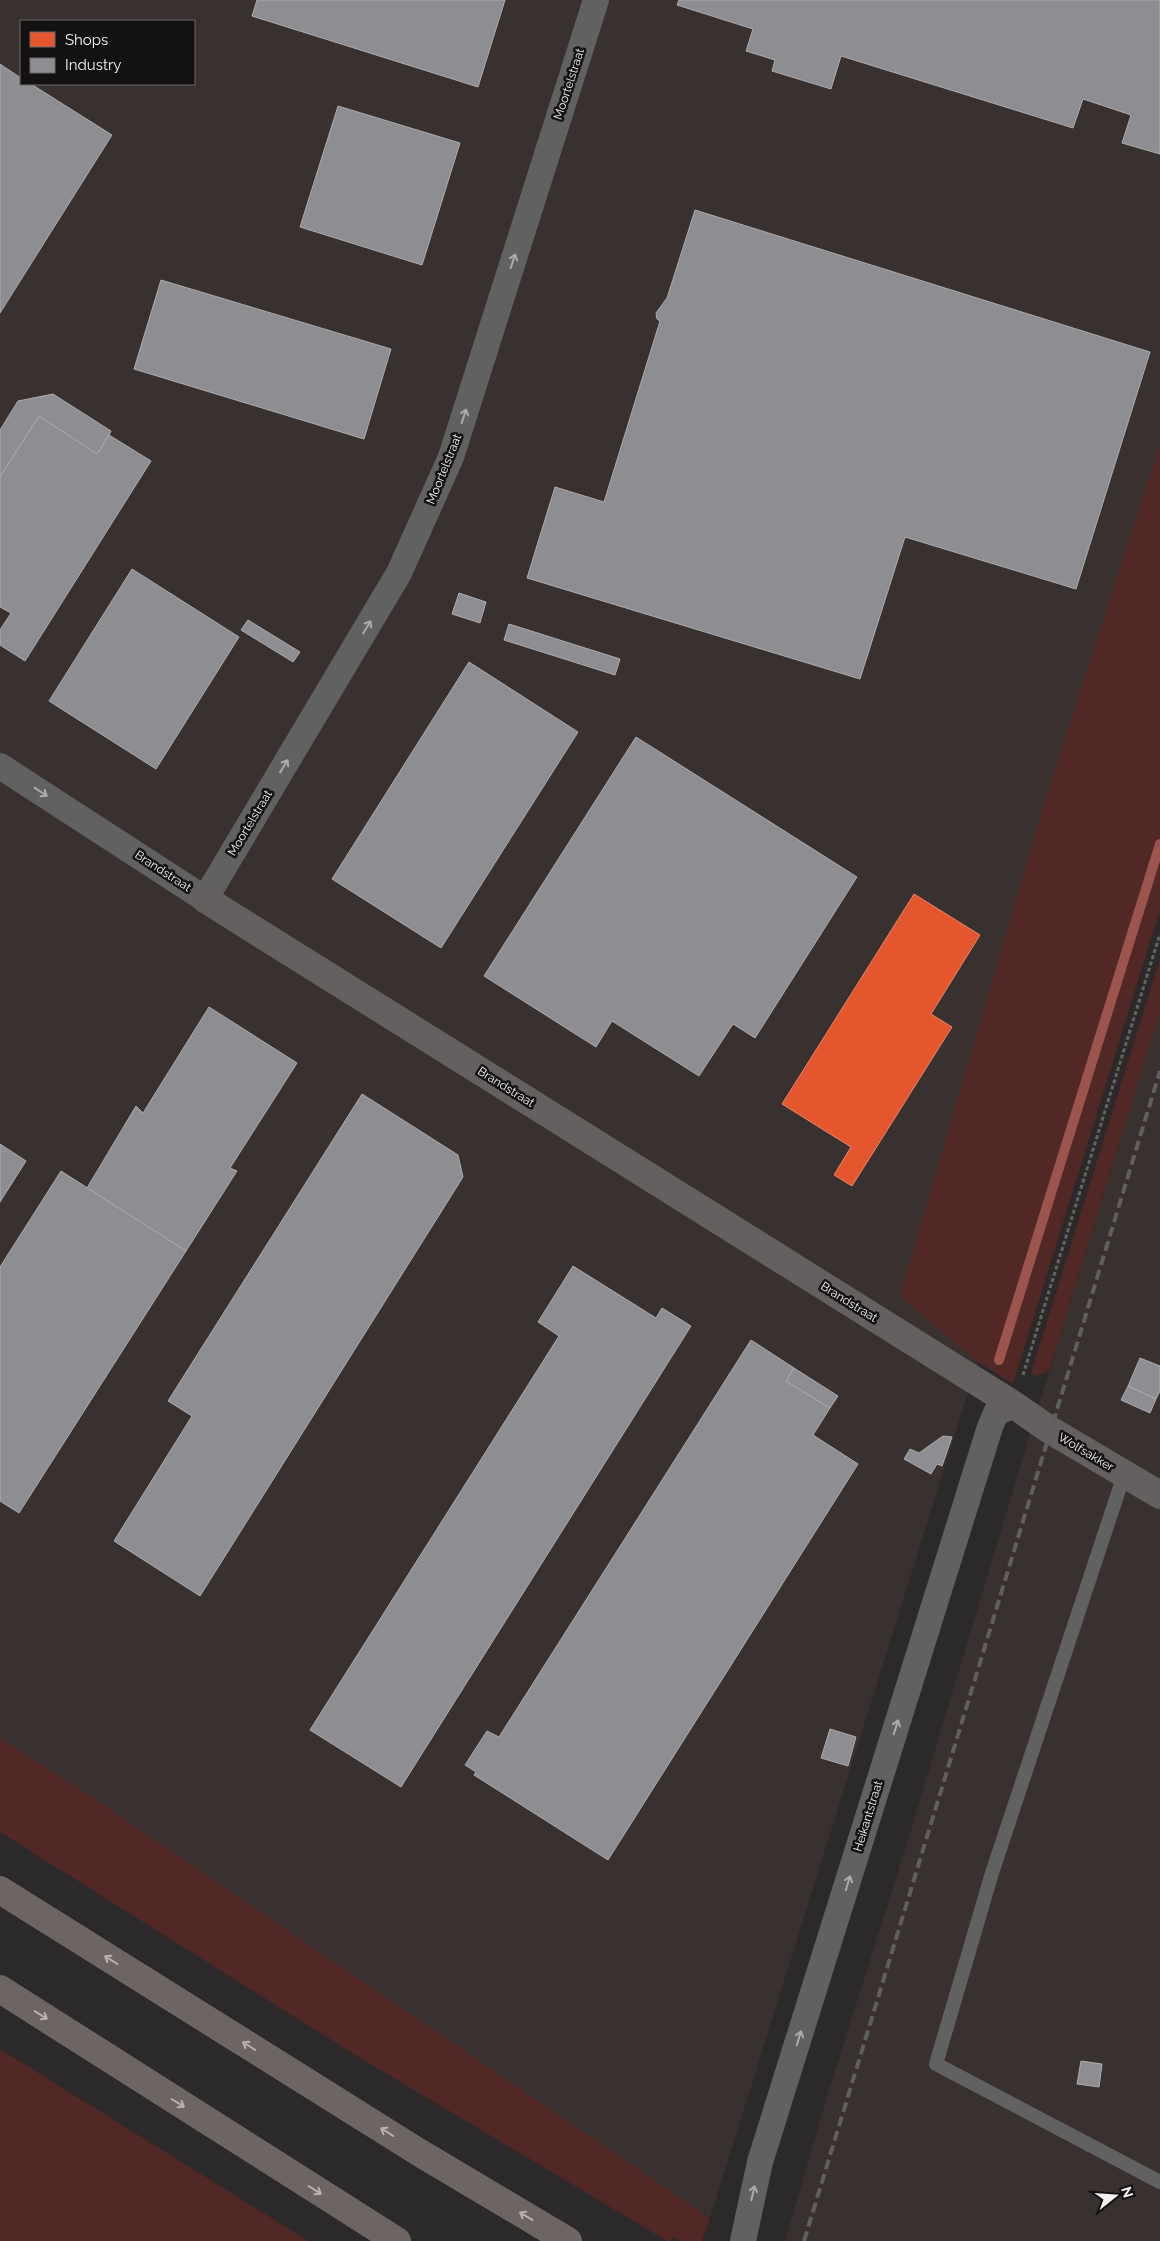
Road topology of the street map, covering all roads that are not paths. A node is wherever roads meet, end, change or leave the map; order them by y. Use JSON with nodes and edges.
{"nodes":[{"id":1,"x":596,"y":0,"type":"edge"},
{"id":2,"x":0,"y":766,"type":"edge"},
{"id":3,"x":205,"y":898,"type":"junction"},
{"id":4,"x":1014,"y":1405,"type":"junction"},
{"id":5,"x":1124,"y":1475,"type":"junction"},
{"id":6,"x":1160,"y":1495,"type":"edge"},
{"id":7,"x":0,"y":1890,"type":"edge"},
{"id":8,"x":0,"y":1989,"type":"edge"},
{"id":9,"x":1160,"y":2182,"type":"edge"},
{"id":10,"x":397,"y":2241,"type":"edge"},
{"id":11,"x":568,"y":2241,"type":"edge"},
{"id":12,"x":743,"y":2241,"type":"edge"}],
"edges":[{"from":3,"to":1,"type":"street","name":"Moortelstraat","one_way":true},
{"from":2,"to":3,"type":"street","name":"Brandstraat","one_way":true},
{"from":3,"to":4,"type":"street","name":"Brandstraat"},
{"from":4,"to":5,"type":"street","name":"Wolfsakker"},
{"from":12,"to":4,"type":"street","name":"Heikantstraat","one_way":true},
{"from":5,"to":6,"type":"street","name":"Wolfsakker"},
{"from":5,"to":9,"type":"lane"},
{"from":11,"to":7,"type":"highway","one_way":true},
{"from":8,"to":10,"type":"highway","one_way":true}]}
